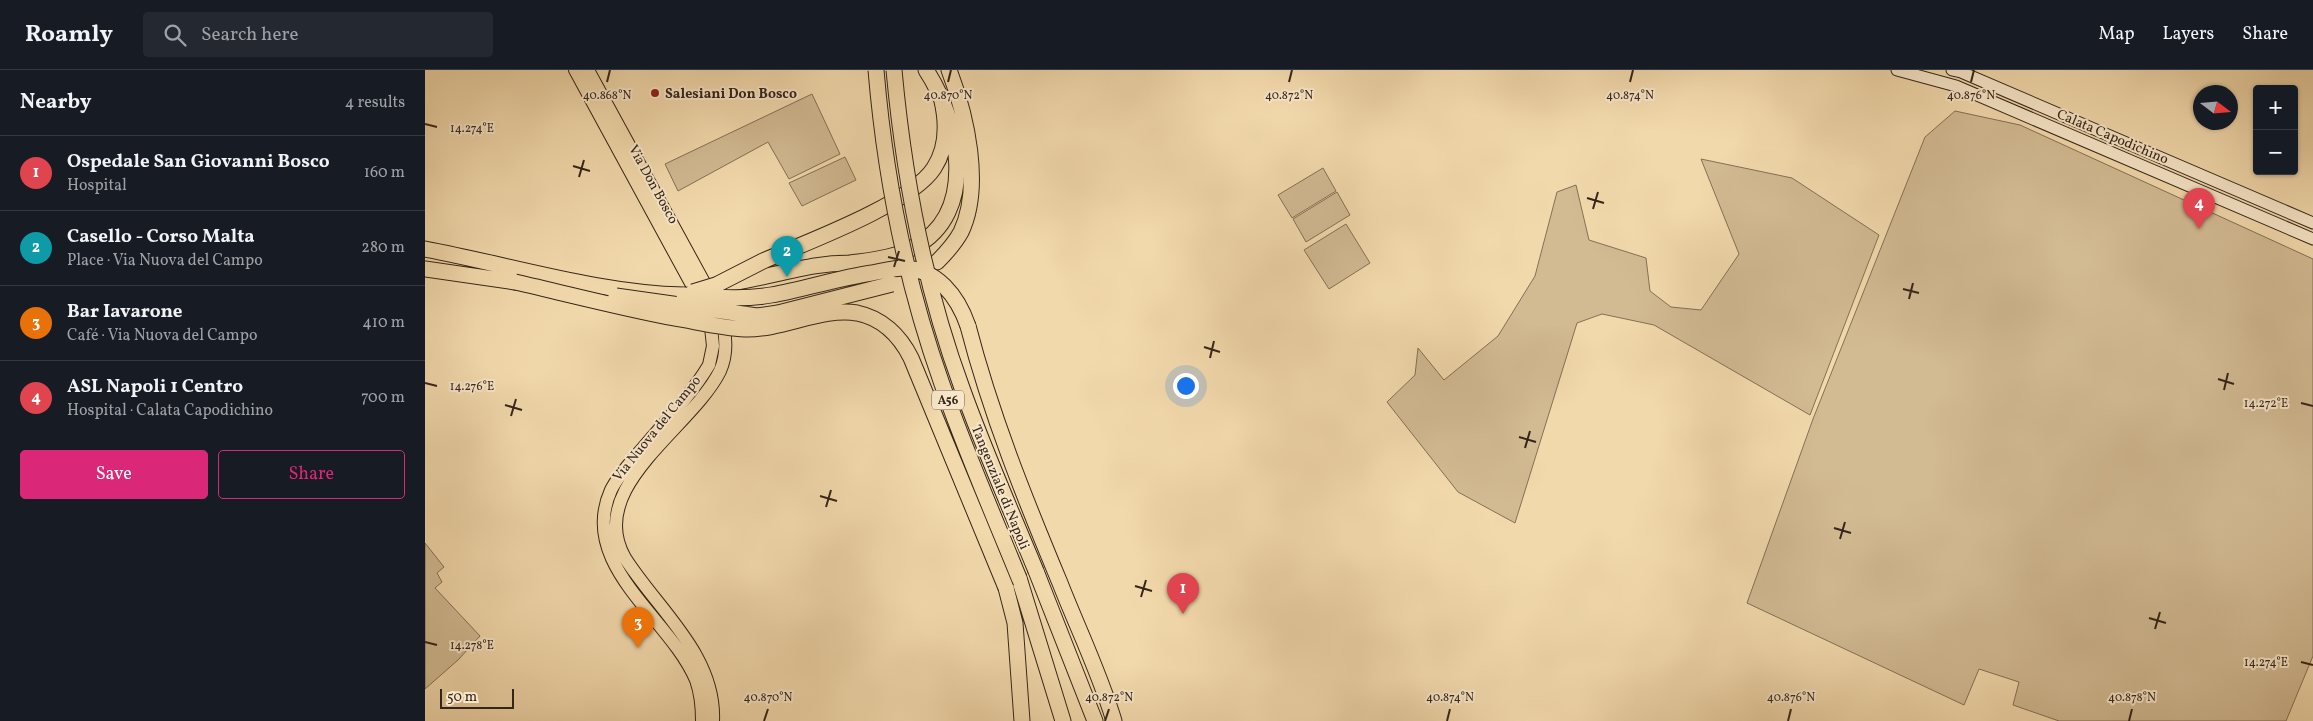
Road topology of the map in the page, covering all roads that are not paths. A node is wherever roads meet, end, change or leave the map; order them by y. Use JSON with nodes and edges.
{"nodes":[{"id":1,"x":575,"y":70,"type":"edge"},
{"id":2,"x":588,"y":70,"type":"edge"},
{"id":3,"x":876,"y":70,"type":"edge"},
{"id":4,"x":894,"y":70,"type":"edge"},
{"id":5,"x":926,"y":70,"type":"edge"},
{"id":6,"x":949,"y":70,"type":"edge"},
{"id":7,"x":1897,"y":70,"type":"edge"},
{"id":8,"x":1957,"y":71,"type":"edge"},
{"id":9,"x":1956,"y":86,"type":"junction"},
{"id":10,"x":942,"y":101,"type":"junction"},
{"id":11,"x":2313,"y":223,"type":"edge"},
{"id":12,"x":2313,"y":239,"type":"edge"},
{"id":13,"x":425,"y":249,"type":"edge"},
{"id":14,"x":425,"y":259,"type":"edge"},
{"id":15,"x":937,"y":262,"type":"dead end"},
{"id":16,"x":851,"y":263,"type":"junction"},
{"id":17,"x":902,"y":268,"type":"junction"},
{"id":18,"x":425,"y":269,"type":"edge"},
{"id":19,"x":514,"y":275,"type":"junction"},
{"id":20,"x":892,"y":284,"type":"dead end"},
{"id":21,"x":716,"y":285,"type":"junction"},
{"id":22,"x":684,"y":295,"type":"junction"},
{"id":23,"x":713,"y":310,"type":"junction"},
{"id":24,"x":701,"y":387,"type":"junction"},
{"id":25,"x":1037,"y":575,"type":"junction"},
{"id":26,"x":1025,"y":596,"type":"junction"},
{"id":27,"x":1099,"y":680,"type":"junction"},
{"id":28,"x":1019,"y":704,"type":"junction"},
{"id":29,"x":702,"y":721,"type":"edge"},
{"id":30,"x":713,"y":721,"type":"edge"},
{"id":31,"x":1022,"y":721,"type":"edge"},
{"id":32,"x":1063,"y":721,"type":"edge"},
{"id":33,"x":1095,"y":721,"type":"edge"},
{"id":34,"x":1114,"y":721,"type":"edge"}],
"edges":[{"from":1,"to":23,"type":"main road","name":"Via Don Bosco"},
{"from":2,"to":23,"type":"main road","name":"Via Don Bosco"},
{"from":3,"to":26,"type":"highway","name":"Tangenziale di Napoli","number":"A56","bridge":true},
{"from":4,"to":25,"type":"highway","name":"Tangenziale di Napoli","bridge":true},
{"from":5,"to":10,"type":"highway"},
{"from":6,"to":15,"type":"highway"},
{"from":7,"to":9,"type":"main road","name":"Calata Capodichino"},
{"from":8,"to":9,"type":"main road"},
{"from":8,"to":11,"type":"main road","name":"Calata Capodichino"},
{"from":9,"to":12,"type":"main road","name":"Calata Capodichino"},
{"from":10,"to":16,"type":"highway","bridge":true},
{"from":10,"to":21,"type":"highway","bridge":true},
{"from":13,"to":19,"type":"highway"},
{"from":14,"to":19,"type":"highway"},
{"from":16,"to":17,"type":"highway","bridge":true},
{"from":16,"to":21,"type":"highway"},
{"from":17,"to":22,"type":"highway","bridge":true},
{"from":17,"to":27,"type":"highway","bridge":true},
{"from":18,"to":19,"type":"highway"},
{"from":19,"to":20,"type":"highway","bridge":true},
{"from":19,"to":22,"type":"highway"},
{"from":19,"to":28,"type":"highway","bridge":true},
{"from":21,"to":22,"type":"highway","bridge":true},
{"from":23,"to":24,"type":"main road","name":"Via Nuova del Campo"},
{"from":24,"to":29,"type":"main road","name":"Via Nuova del Campo"},
{"from":24,"to":30,"type":"main road","name":"Via Nuova del Campo"},
{"from":25,"to":27,"type":"highway"},
{"from":25,"to":33,"type":"highway","name":"Tangenziale di Napoli"},
{"from":26,"to":28,"type":"highway"},
{"from":26,"to":32,"type":"highway","name":"Tangenziale di Napoli","number":"A56"},
{"from":27,"to":34,"type":"highway"},
{"from":28,"to":31,"type":"highway"}]}
